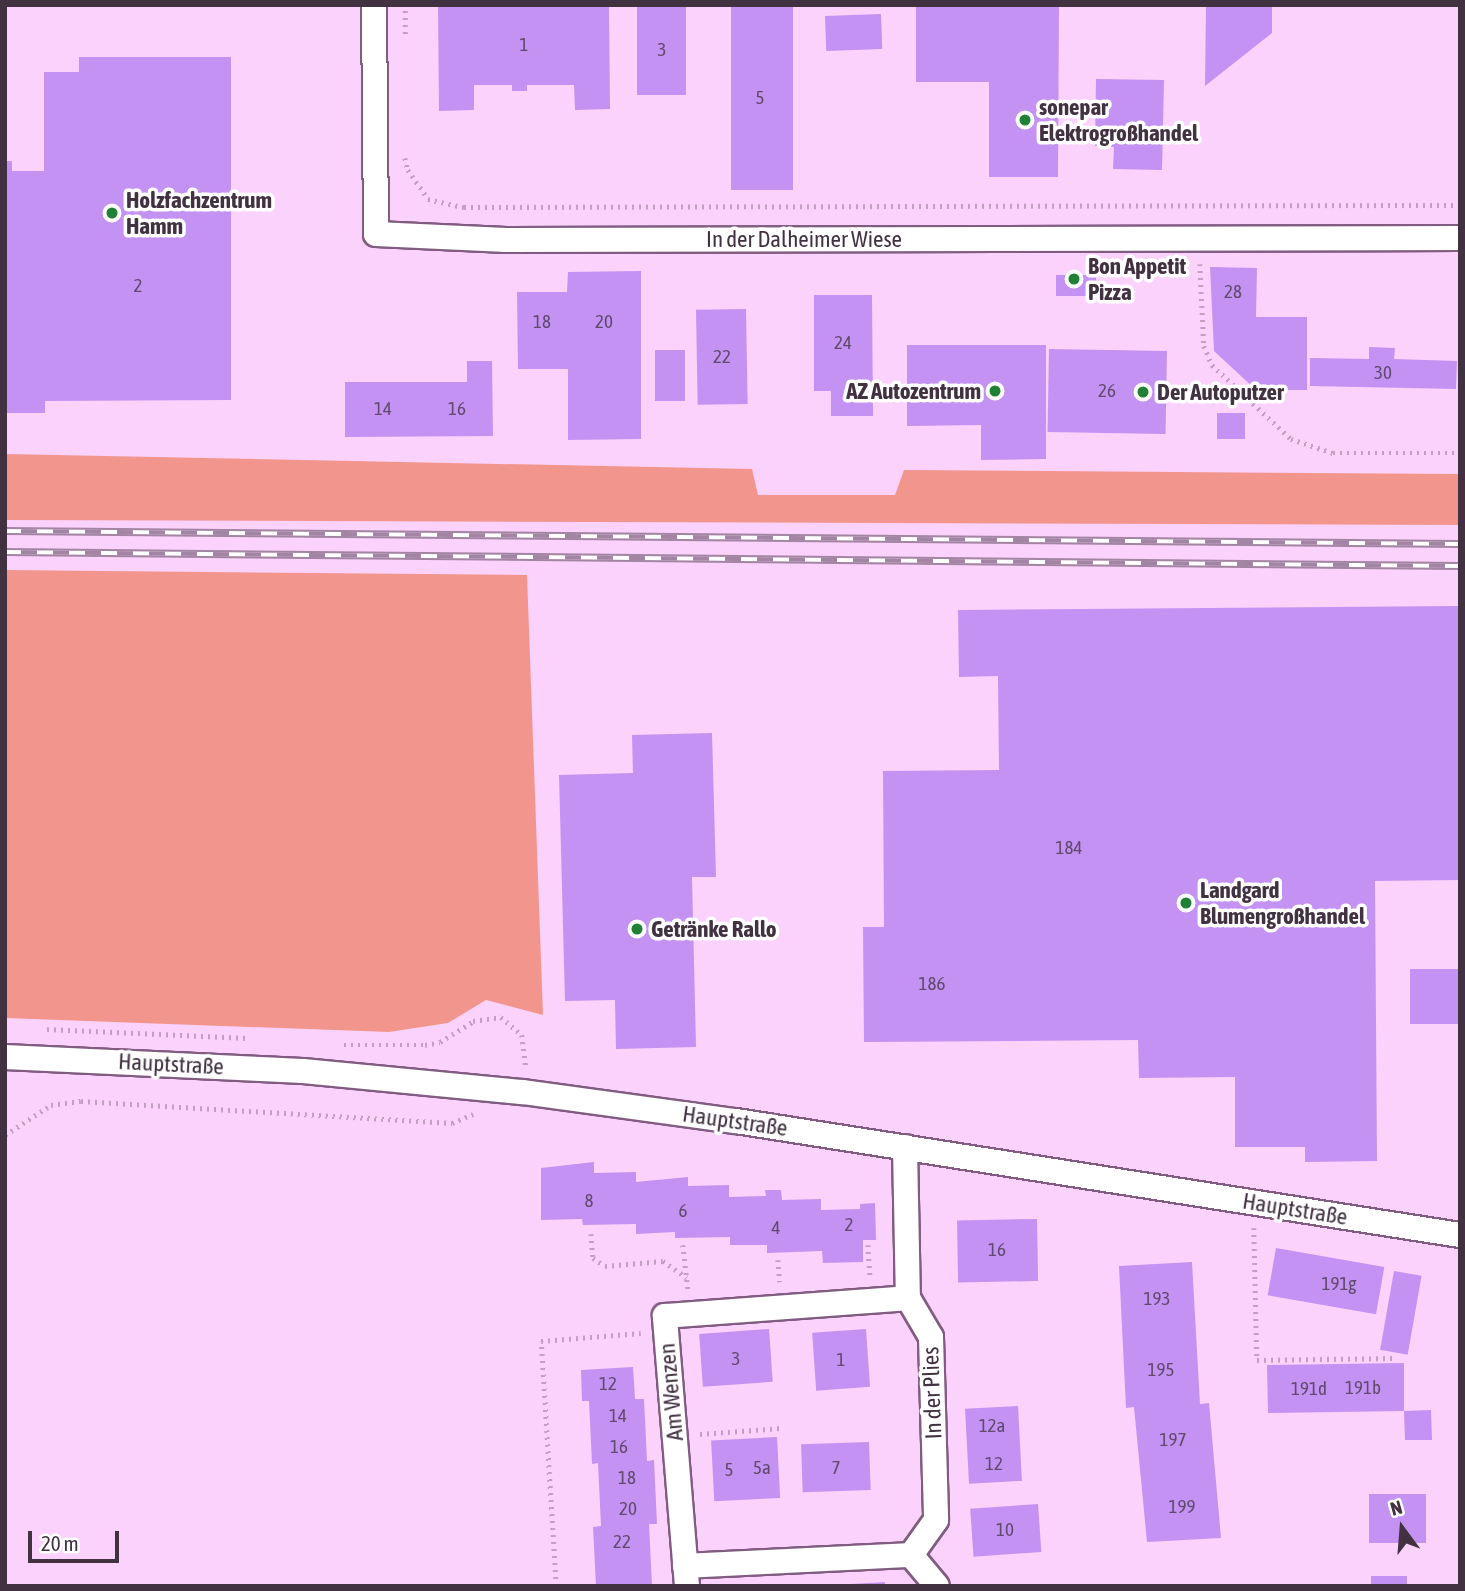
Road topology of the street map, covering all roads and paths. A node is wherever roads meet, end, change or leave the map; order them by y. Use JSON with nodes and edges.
{"nodes":[{"id":1,"x":374,"y":5,"type":"edge"},
{"id":2,"x":405,"y":5,"type":"edge"},
{"id":3,"x":404,"y":47,"type":"dead end"},
{"id":4,"x":402,"y":144,"type":"dead end"},
{"id":5,"x":1460,"y":205,"type":"edge"},
{"id":6,"x":1460,"y":238,"type":"edge"},
{"id":7,"x":1200,"y":239,"type":"junction"},
{"id":8,"x":1460,"y":453,"type":"edge"},
{"id":9,"x":41,"y":1028,"type":"dead end"},
{"id":10,"x":258,"y":1039,"type":"dead end"},
{"id":11,"x":338,"y":1044,"type":"dead end"},
{"id":12,"x":5,"y":1057,"type":"edge"},
{"id":13,"x":479,"y":1087,"type":"junction"},
{"id":14,"x":523,"y":1092,"type":"junction"},
{"id":15,"x":5,"y":1135,"type":"edge"},
{"id":16,"x":905,"y":1147,"type":"junction"},
{"id":17,"x":1253,"y":1202,"type":"junction"},
{"id":18,"x":590,"y":1234,"type":"dead end"},
{"id":19,"x":1460,"y":1235,"type":"edge"},
{"id":20,"x":683,"y":1245,"type":"dead end"},
{"id":21,"x":687,"y":1278,"type":"junction"},
{"id":22,"x":908,"y":1298,"type":"junction"},
{"id":23,"x":690,"y":1314,"type":"junction"},
{"id":24,"x":666,"y":1331,"type":"junction"},
{"id":25,"x":1397,"y":1358,"type":"dead end"},
{"id":26,"x":781,"y":1428,"type":"dead end"},
{"id":27,"x":674,"y":1436,"type":"junction"},
{"id":28,"x":911,"y":1555,"type":"junction"},
{"id":29,"x":686,"y":1576,"type":"edge"},
{"id":30,"x":556,"y":1586,"type":"edge"},
{"id":31,"x":937,"y":1586,"type":"edge"}],
"edges":[{"from":1,"to":7,"type":"street","name":"In der Dalheimer Wiese"},
{"from":2,"to":3,"type":"path"},
{"from":4,"to":5,"type":"path"},
{"from":6,"to":7,"type":"street","name":"In der Dalheimer Wiese"},
{"from":7,"to":8,"type":"path"},
{"from":9,"to":10,"type":"path"},
{"from":11,"to":14,"type":"path"},
{"from":12,"to":13,"type":"street","name":"Hauptstraße"},
{"from":13,"to":14,"type":"street","name":"Hauptstraße"},
{"from":13,"to":15,"type":"path"},
{"from":14,"to":16,"type":"street","name":"Hauptstraße"},
{"from":16,"to":17,"type":"street","name":"Hauptstraße"},
{"from":16,"to":22,"type":"street","name":"In der Plies"},
{"from":17,"to":19,"type":"street","name":"Hauptstraße"},
{"from":17,"to":25,"type":"path"},
{"from":18,"to":21,"type":"path"},
{"from":20,"to":21,"type":"path"},
{"from":21,"to":23,"type":"path"},
{"from":22,"to":23,"type":"street","name":"Am Wenzen"},
{"from":22,"to":28,"type":"street","name":"In der Plies"},
{"from":23,"to":24,"type":"street","name":"Am Wenzen"},
{"from":24,"to":27,"type":"street","name":"Am Wenzen"},
{"from":24,"to":30,"type":"path"},
{"from":26,"to":27,"type":"path"},
{"from":27,"to":29,"type":"street","name":"Am Wenzen"},
{"from":28,"to":29,"type":"street"},
{"from":28,"to":31,"type":"street"}]}
